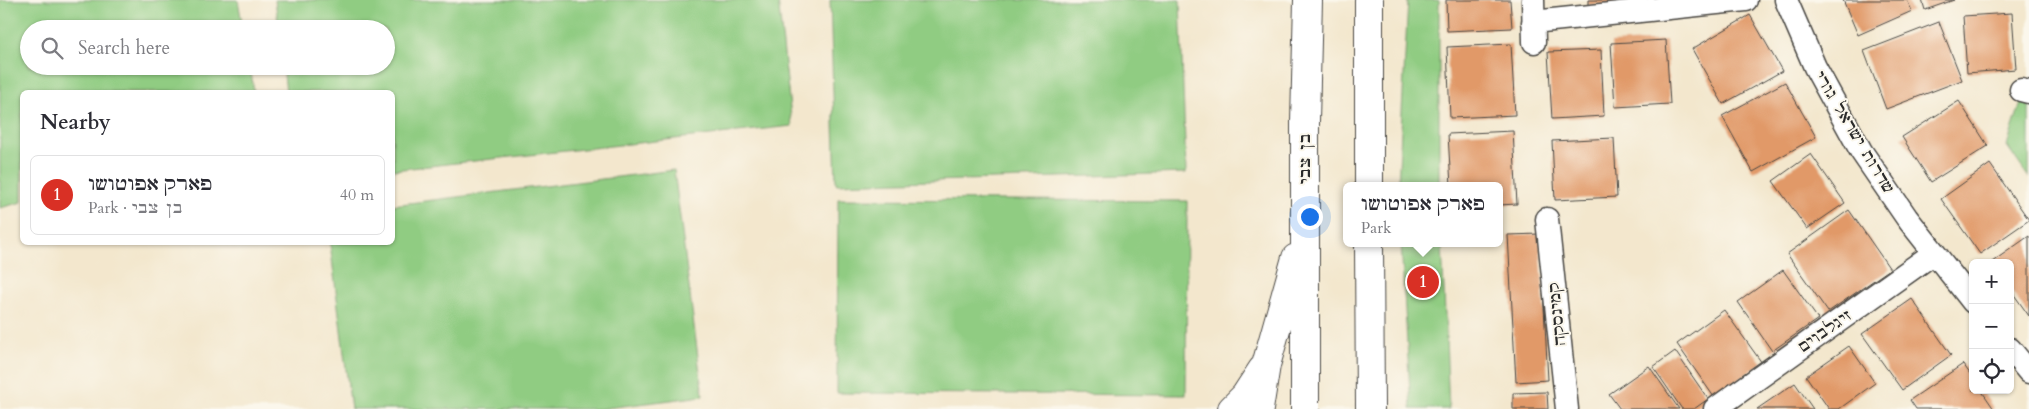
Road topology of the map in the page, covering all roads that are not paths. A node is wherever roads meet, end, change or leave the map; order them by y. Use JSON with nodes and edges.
{"nodes":[{"id":1,"x":1308,"y":0,"type":"edge"},
{"id":2,"x":1369,"y":0,"type":"edge"},
{"id":3,"x":1746,"y":0,"type":"edge"},
{"id":4,"x":1786,"y":0,"type":"edge"},
{"id":5,"x":1533,"y":21,"type":"edge"},
{"id":6,"x":1369,"y":182,"type":"edge"},
{"id":7,"x":1547,"y":219,"type":"dead end"},
{"id":8,"x":1305,"y":223,"type":"junction"},
{"id":9,"x":1369,"y":247,"type":"edge"},
{"id":10,"x":1934,"y":253,"type":"junction"},
{"id":11,"x":1969,"y":297,"type":"edge"},
{"id":12,"x":2014,"y":354,"type":"edge"},
{"id":13,"x":1266,"y":365,"type":"junction"},
{"id":14,"x":2029,"y":372,"type":"edge"},
{"id":15,"x":1232,"y":409,"type":"edge"},
{"id":16,"x":1259,"y":409,"type":"edge"},
{"id":17,"x":1305,"y":409,"type":"edge"},
{"id":18,"x":1370,"y":409,"type":"edge"},
{"id":19,"x":1567,"y":409,"type":"edge"},
{"id":20,"x":1715,"y":409,"type":"edge"}],
"edges":[{"from":1,"to":8,"type":"main road","name":"בן צבי"},
{"from":2,"to":6,"type":"main road"},
{"from":3,"to":5,"type":"street"},
{"from":4,"to":10,"type":"street","name":"שדרות ישראל גורי"},
{"from":7,"to":19,"type":"street","name":"קמינסקה"},
{"from":8,"to":13,"type":"main road"},
{"from":8,"to":17,"type":"main road","name":"בן צבי"},
{"from":9,"to":18,"type":"main road"},
{"from":10,"to":11,"type":"street","name":"שדרות ישראל גורי"},
{"from":10,"to":20,"type":"street","name":"זיגלבוים"},
{"from":12,"to":14,"type":"street"},
{"from":13,"to":15,"type":"main road"},
{"from":13,"to":16,"type":"main road"}]}
